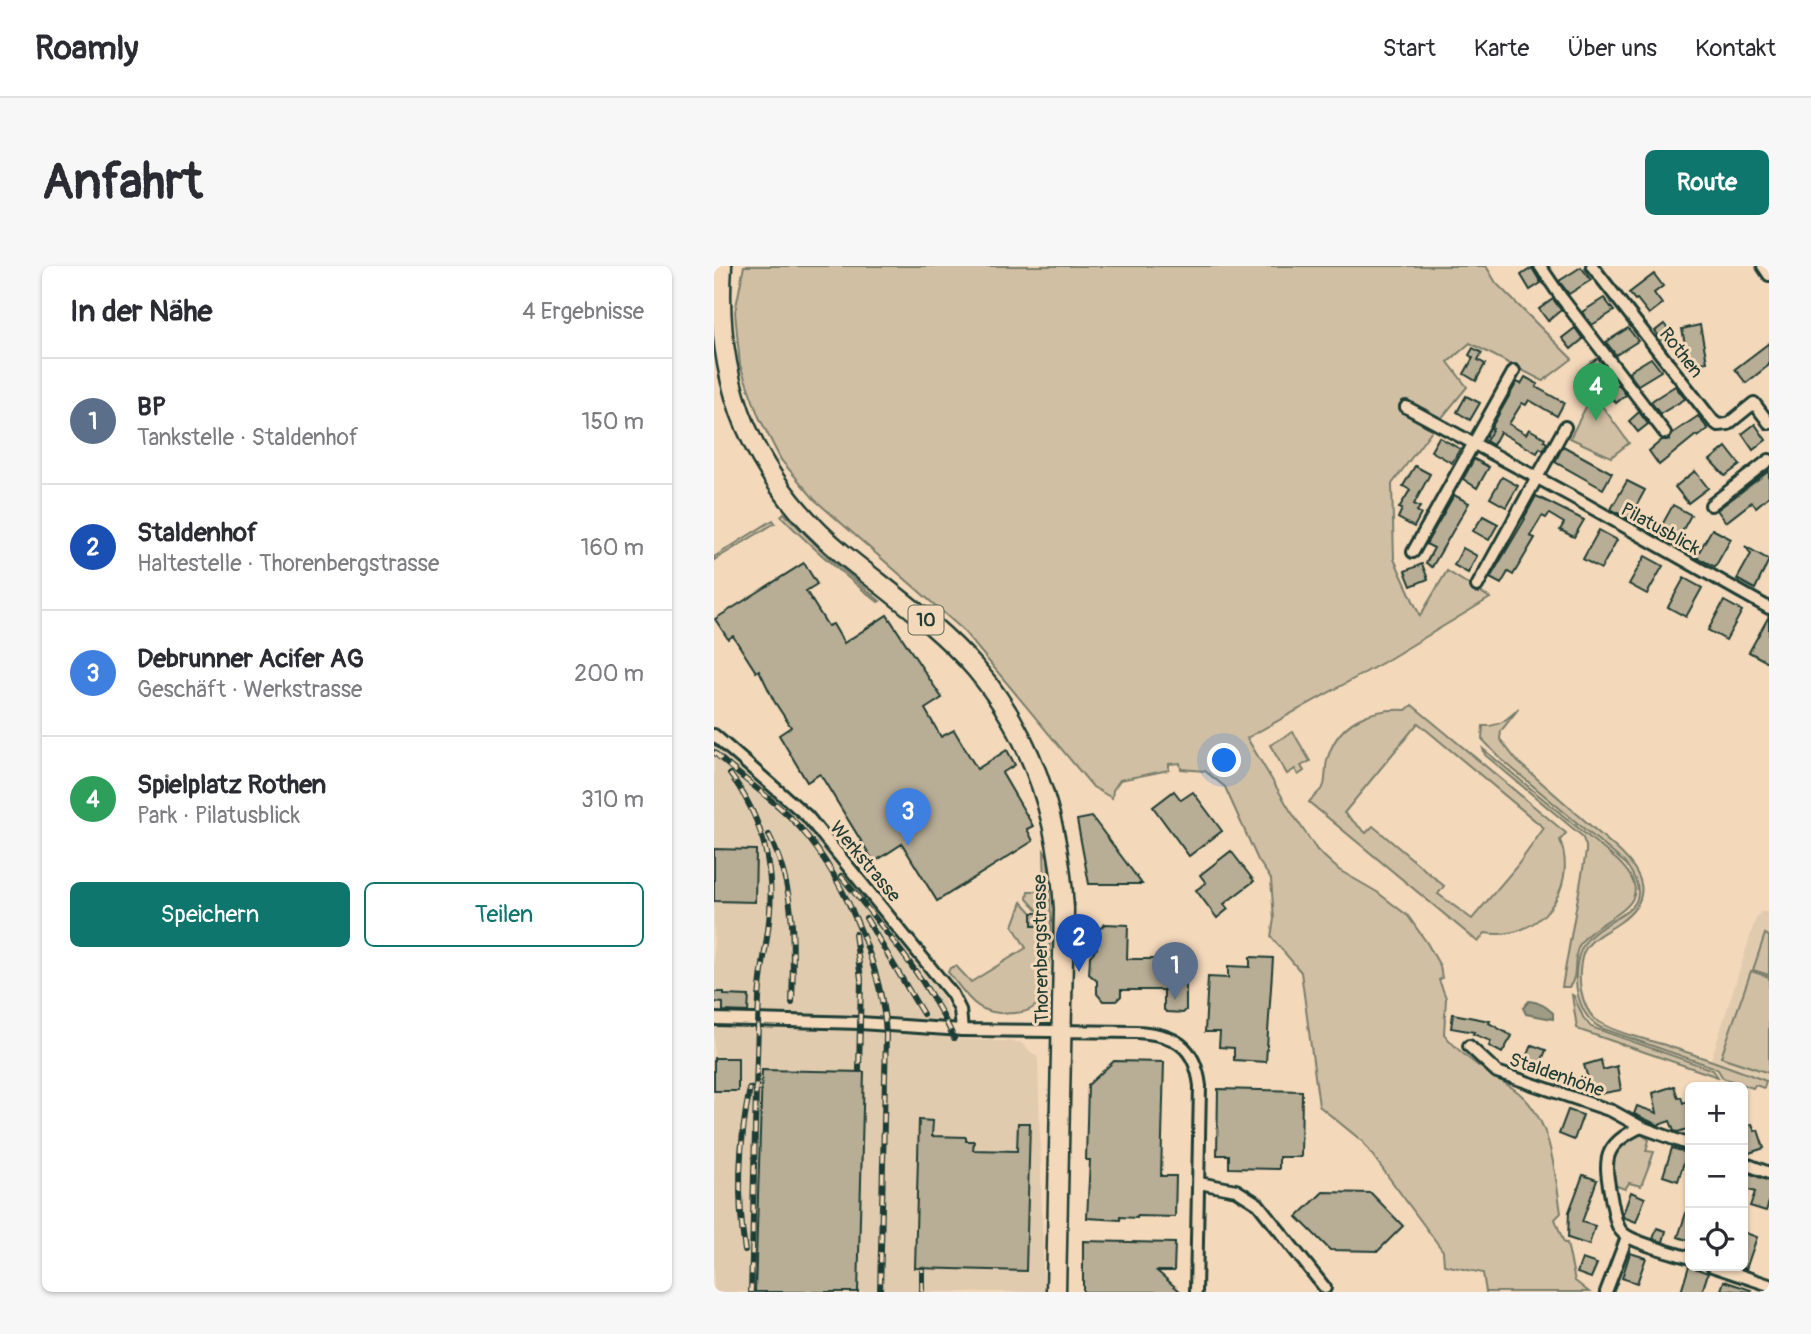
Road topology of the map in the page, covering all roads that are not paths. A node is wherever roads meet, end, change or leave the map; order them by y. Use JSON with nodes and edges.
{"nodes":[{"id":1,"x":722,"y":266,"type":"edge"},
{"id":2,"x":1540,"y":266,"type":"edge"},
{"id":3,"x":1592,"y":266,"type":"edge"},
{"id":4,"x":1763,"y":266,"type":"edge"},
{"id":5,"x":1769,"y":275,"type":"edge"},
{"id":6,"x":1514,"y":371,"type":"dead end"},
{"id":7,"x":1406,"y":407,"type":"dead end"},
{"id":8,"x":1769,"y":423,"type":"edge"},
{"id":9,"x":1565,"y":427,"type":"dead end"},
{"id":10,"x":1665,"y":433,"type":"dead end"},
{"id":11,"x":1474,"y":443,"type":"junction"},
{"id":12,"x":1769,"y":460,"type":"edge"},
{"id":13,"x":1536,"y":478,"type":"junction"},
{"id":14,"x":1711,"y":505,"type":"dead end"},
{"id":15,"x":1413,"y":552,"type":"dead end"},
{"id":16,"x":1477,"y":586,"type":"dead end"},
{"id":17,"x":1769,"y":608,"type":"edge"},
{"id":18,"x":714,"y":735,"type":"edge"},
{"id":19,"x":714,"y":1019,"type":"edge"},
{"id":20,"x":962,"y":1030,"type":"junction"},
{"id":21,"x":1062,"y":1031,"type":"junction"},
{"id":22,"x":1469,"y":1046,"type":"dead end"},
{"id":23,"x":1641,"y":1126,"type":"junction"},
{"id":24,"x":1685,"y":1142,"type":"edge"},
{"id":25,"x":1748,"y":1165,"type":"edge"},
{"id":26,"x":1769,"y":1173,"type":"edge"},
{"id":27,"x":1199,"y":1183,"type":"junction"},
{"id":28,"x":1627,"y":1237,"type":"junction"},
{"id":29,"x":1685,"y":1256,"type":"edge"},
{"id":30,"x":1727,"y":1271,"type":"edge"},
{"id":31,"x":1769,"y":1285,"type":"edge"},
{"id":32,"x":1325,"y":1288,"type":"dead end"},
{"id":33,"x":1056,"y":1292,"type":"edge"},
{"id":34,"x":1196,"y":1292,"type":"edge"},
{"id":35,"x":1606,"y":1292,"type":"edge"}],
"edges":[{"from":1,"to":21,"type":"main road","name":"Thorenbergstrasse","number":"10"},
{"from":2,"to":10,"type":"street"},
{"from":3,"to":8,"type":"street","name":"Rothen"},
{"from":4,"to":5,"type":"street"},
{"from":6,"to":11,"type":"street"},
{"from":7,"to":11,"type":"street","name":"Pilatusblick"},
{"from":9,"to":13,"type":"street"},
{"from":11,"to":13,"type":"street","name":"Pilatusblick"},
{"from":11,"to":15,"type":"street"},
{"from":12,"to":14,"type":"street"},
{"from":13,"to":16,"type":"street"},
{"from":13,"to":17,"type":"street","name":"Pilatusblick"},
{"from":18,"to":20,"type":"street","name":"Werkstrasse"},
{"from":19,"to":20,"type":"street"},
{"from":20,"to":21,"type":"street"},
{"from":21,"to":27,"type":"street"},
{"from":21,"to":33,"type":"main road","name":"Thorenbergstrasse","number":"10"},
{"from":22,"to":23,"type":"street","name":"Staldenhöhe"},
{"from":23,"to":24,"type":"street","name":"Staldenhöhe"},
{"from":23,"to":28,"type":"street"},
{"from":25,"to":26,"type":"street"},
{"from":27,"to":32,"type":"street"},
{"from":27,"to":34,"type":"street"},
{"from":28,"to":29,"type":"street"},
{"from":28,"to":35,"type":"street"},
{"from":30,"to":31,"type":"street"}]}
